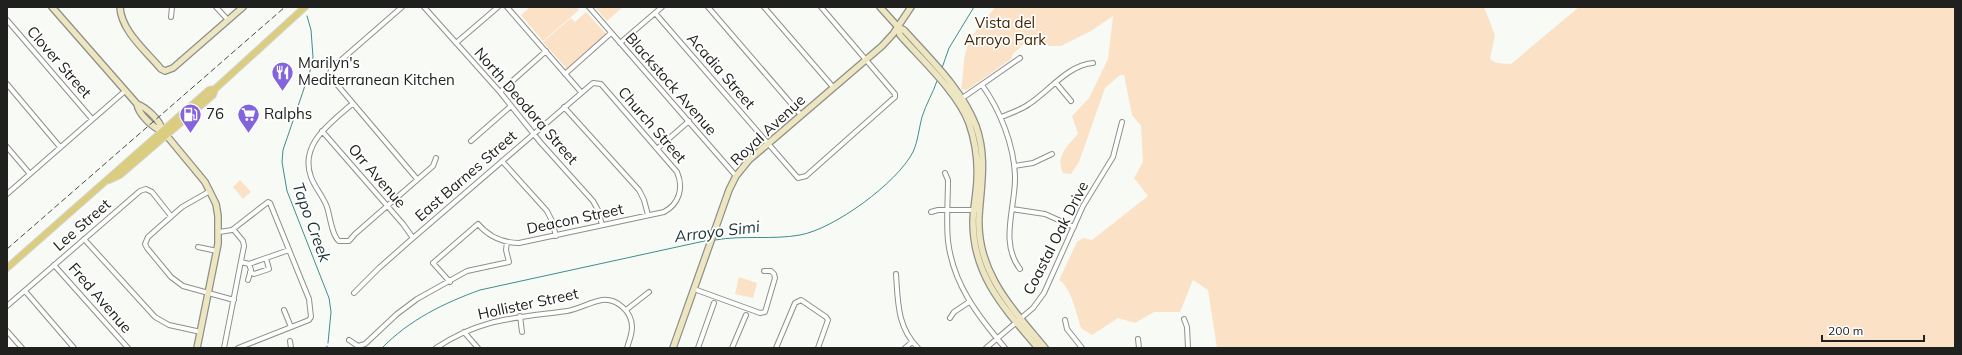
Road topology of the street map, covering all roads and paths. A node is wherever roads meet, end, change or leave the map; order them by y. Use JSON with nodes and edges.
{"nodes":[{"id":1,"x":120,"y":7,"type":"edge"},
{"id":2,"x":172,"y":7,"type":"edge"},
{"id":3,"x":216,"y":7,"type":"edge"},
{"id":4,"x":243,"y":7,"type":"edge"},
{"id":5,"x":305,"y":7,"type":"edge"},
{"id":6,"x":402,"y":7,"type":"edge"},
{"id":7,"x":424,"y":7,"type":"edge"},
{"id":8,"x":498,"y":7,"type":"edge"},
{"id":9,"x":507,"y":7,"type":"edge"},
{"id":10,"x":589,"y":7,"type":"edge"},
{"id":11,"x":662,"y":7,"type":"edge"},
{"id":12,"x":708,"y":7,"type":"edge"},
{"id":13,"x":764,"y":7,"type":"edge"},
{"id":14,"x":821,"y":7,"type":"edge"},
{"id":15,"x":880,"y":7,"type":"edge"},
{"id":16,"x":911,"y":7,"type":"edge"},
{"id":17,"x":55,"y":8,"type":"edge"},
{"id":18,"x":655,"y":13,"type":"junction"},
{"id":19,"x":171,"y":17,"type":"dead end"},
{"id":20,"x":7,"y":20,"type":"edge"},
{"id":21,"x":228,"y":20,"type":"junction"},
{"id":22,"x":898,"y":27,"type":"junction"},
{"id":23,"x":611,"y":33,"type":"junction"},
{"id":24,"x":456,"y":43,"type":"junction"},
{"id":25,"x":620,"y":43,"type":"junction"},
{"id":26,"x":546,"y":51,"type":"junction"},
{"id":27,"x":1020,"y":58,"type":"dead end"},
{"id":28,"x":866,"y":59,"type":"junction"},
{"id":29,"x":1092,"y":63,"type":"dead end"},
{"id":30,"x":565,"y":74,"type":"junction"},
{"id":31,"x":597,"y":83,"type":"joint"},
{"id":32,"x":1056,"y":83,"type":"junction"},
{"id":33,"x":7,"y":84,"type":"edge"},
{"id":34,"x":982,"y":85,"type":"junction"},
{"id":35,"x":834,"y":87,"type":"junction"},
{"id":36,"x":125,"y":90,"type":"junction"},
{"id":37,"x":500,"y":92,"type":"junction"},
{"id":38,"x":581,"y":92,"type":"junction"},
{"id":39,"x":960,"y":100,"type":"junction"},
{"id":40,"x":1071,"y":101,"type":"dead end"},
{"id":41,"x":352,"y":104,"type":"junction"},
{"id":42,"x":511,"y":106,"type":"junction"},
{"id":43,"x":564,"y":106,"type":"junction"},
{"id":44,"x":802,"y":115,"type":"junction"},
{"id":45,"x":1001,"y":117,"type":"junction"},
{"id":46,"x":92,"y":119,"type":"junction"},
{"id":47,"x":689,"y":122,"type":"junction"},
{"id":48,"x":1122,"y":122,"type":"dead end"},
{"id":49,"x":322,"y":131,"type":"junction"},
{"id":50,"x":164,"y":133,"type":"junction"},
{"id":51,"x":534,"y":133,"type":"junction"},
{"id":52,"x":471,"y":141,"type":"dead end"},
{"id":53,"x":768,"y":143,"type":"junction"},
{"id":54,"x":7,"y":147,"type":"edge"},
{"id":55,"x":60,"y":147,"type":"junction"},
{"id":56,"x":656,"y":149,"type":"junction"},
{"id":57,"x":1052,"y":154,"type":"dead end"},
{"id":58,"x":436,"y":158,"type":"dead end"},
{"id":59,"x":502,"y":161,"type":"junction"},
{"id":60,"x":1014,"y":166,"type":"junction"},
{"id":61,"x":945,"y":173,"type":"dead end"},
{"id":62,"x":30,"y":174,"type":"junction"},
{"id":63,"x":736,"y":176,"type":"junction"},
{"id":64,"x":417,"y":179,"type":"junction"},
{"id":65,"x":210,"y":191,"type":"junction"},
{"id":66,"x":7,"y":194,"type":"edge"},
{"id":67,"x":387,"y":206,"type":"junction"},
{"id":68,"x":948,"y":209,"type":"junction"},
{"id":69,"x":1012,"y":209,"type":"junction"},
{"id":70,"x":976,"y":210,"type":"junction"},
{"id":71,"x":931,"y":212,"type":"dead end"},
{"id":72,"x":171,"y":216,"type":"junction"},
{"id":73,"x":648,"y":216,"type":"junction"},
{"id":74,"x":602,"y":226,"type":"junction"},
{"id":75,"x":1074,"y":226,"type":"junction"},
{"id":76,"x":233,"y":229,"type":"junction"},
{"id":77,"x":219,"y":232,"type":"junction"},
{"id":78,"x":556,"y":236,"type":"junction"},
{"id":79,"x":413,"y":238,"type":"junction"},
{"id":80,"x":84,"y":239,"type":"junction"},
{"id":81,"x":507,"y":242,"type":"junction"},
{"id":82,"x":198,"y":247,"type":"dead end"},
{"id":83,"x":289,"y":250,"type":"junction"},
{"id":84,"x":217,"y":251,"type":"junction"},
{"id":85,"x":266,"y":258,"type":"junction"},
{"id":86,"x":241,"y":262,"type":"junction"},
{"id":87,"x":249,"y":264,"type":"junction"},
{"id":88,"x":54,"y":265,"type":"junction"},
{"id":89,"x":7,"y":268,"type":"edge"},
{"id":90,"x":1020,"y":269,"type":"dead end"},
{"id":91,"x":764,"y":271,"type":"dead end"},
{"id":92,"x":250,"y":272,"type":"junction"},
{"id":93,"x":896,"y":274,"type":"dead end"},
{"id":94,"x":248,"y":280,"type":"dead end"},
{"id":95,"x":450,"y":282,"type":"junction"},
{"id":96,"x":694,"y":289,"type":"junction"},
{"id":97,"x":25,"y":291,"type":"junction"},
{"id":98,"x":209,"y":292,"type":"junction"},
{"id":99,"x":649,"y":292,"type":"dead end"},
{"id":100,"x":354,"y":293,"type":"dead end"},
{"id":101,"x":234,"y":300,"type":"junction"},
{"id":102,"x":969,"y":302,"type":"junction"},
{"id":103,"x":714,"y":303,"type":"dead end"},
{"id":104,"x":7,"y":306,"type":"edge"},
{"id":105,"x":284,"y":310,"type":"dead end"},
{"id":106,"x":626,"y":310,"type":"junction"},
{"id":107,"x":746,"y":315,"type":"dead end"},
{"id":108,"x":520,"y":316,"type":"junction"},
{"id":109,"x":950,"y":318,"type":"dead end"},
{"id":110,"x":1184,"y":319,"type":"dead end"},
{"id":111,"x":1066,"y":320,"type":"dead end"},
{"id":112,"x":1019,"y":321,"type":"junction"},
{"id":113,"x":290,"y":327,"type":"junction"},
{"id":114,"x":7,"y":331,"type":"edge"},
{"id":115,"x":201,"y":332,"type":"junction"},
{"id":116,"x":464,"y":332,"type":"junction"},
{"id":117,"x":522,"y":332,"type":"dead end"},
{"id":118,"x":997,"y":339,"type":"junction"},
{"id":119,"x":1138,"y":339,"type":"dead end"},
{"id":120,"x":348,"y":340,"type":"dead end"},
{"id":121,"x":290,"y":341,"type":"dead end"},
{"id":122,"x":912,"y":342,"type":"junction"},
{"id":123,"x":22,"y":348,"type":"edge"},
{"id":124,"x":74,"y":348,"type":"edge"},
{"id":125,"x":128,"y":348,"type":"edge"},
{"id":126,"x":197,"y":348,"type":"edge"},
{"id":127,"x":224,"y":348,"type":"edge"},
{"id":128,"x":238,"y":348,"type":"edge"},
{"id":129,"x":291,"y":348,"type":"edge"},
{"id":130,"x":436,"y":348,"type":"edge"},
{"id":131,"x":478,"y":348,"type":"edge"},
{"id":132,"x":627,"y":348,"type":"edge"},
{"id":133,"x":674,"y":348,"type":"edge"},
{"id":134,"x":698,"y":348,"type":"edge"},
{"id":135,"x":732,"y":348,"type":"edge"},
{"id":136,"x":776,"y":348,"type":"edge"},
{"id":137,"x":818,"y":348,"type":"edge"},
{"id":138,"x":905,"y":348,"type":"edge"},
{"id":139,"x":918,"y":348,"type":"edge"},
{"id":140,"x":986,"y":348,"type":"edge"},
{"id":141,"x":1005,"y":348,"type":"edge"},
{"id":142,"x":1038,"y":348,"type":"edge"},
{"id":143,"x":1045,"y":348,"type":"edge"},
{"id":144,"x":1082,"y":348,"type":"edge"},
{"id":145,"x":1139,"y":348,"type":"edge"},
{"id":146,"x":1188,"y":348,"type":"edge"}],
"edges":[{"from":1,"to":21,"type":"main road"},
{"from":2,"to":19,"type":"street"},
{"from":3,"to":21,"type":"street"},
{"from":4,"to":21,"type":"main road"},
{"from":5,"to":50,"type":"main road"},
{"from":6,"to":41,"type":"street"},
{"from":7,"to":24,"type":"street","name":"North Deodora Street"},
{"from":8,"to":24,"type":"street"},
{"from":9,"to":26,"type":"street"},
{"from":10,"to":23,"type":"street","name":"Blackstock Avenue"},
{"from":11,"to":18,"type":"street"},
{"from":12,"to":44,"type":"street"},
{"from":13,"to":35,"type":"street"},
{"from":14,"to":28,"type":"street"},
{"from":15,"to":22,"type":"main road"},
{"from":16,"to":22,"type":"main road","name":"Royal Avenue"},
{"from":17,"to":36,"type":"main road"},
{"from":18,"to":25,"type":"street"},
{"from":18,"to":53,"type":"street","name":"Acadia Street"},
{"from":20,"to":46,"type":"street","name":"Clover Street"},
{"from":22,"to":28,"type":"main road","name":"Royal Avenue"},
{"from":22,"to":39,"type":"main road"},
{"from":22,"to":39,"type":"main road"},
{"from":23,"to":25,"type":"street","name":"Blackstock Avenue"},
{"from":23,"to":30,"type":"street"},
{"from":24,"to":37,"type":"street","name":"North Deodora Street"},
{"from":25,"to":47,"type":"street","name":"Blackstock Avenue"},
{"from":26,"to":30,"type":"street"},
{"from":26,"to":37,"type":"street"},
{"from":27,"to":34,"type":"street"},
{"from":28,"to":35,"type":"main road","name":"Royal Avenue"},
{"from":28,"to":53,"type":"street","name":"Acadia Street"},
{"from":29,"to":32,"type":"street"},
{"from":30,"to":38,"type":"street"},
{"from":31,"to":38,"type":"street","name":"East Barnes Street"},
{"from":31,"to":56,"type":"street","name":"Church Street"},
{"from":32,"to":40,"type":"street"},
{"from":32,"to":45,"type":"street"},
{"from":33,"to":55,"type":"street"},
{"from":34,"to":39,"type":"street"},
{"from":34,"to":45,"type":"street"},
{"from":35,"to":44,"type":"main road","name":"Royal Avenue"},
{"from":36,"to":46,"type":"street"},
{"from":36,"to":50,"type":"main road"},
{"from":37,"to":42,"type":"street","name":"North Deodora Street"},
{"from":38,"to":43,"type":"street","name":"East Barnes Street"},
{"from":39,"to":70,"type":"main road"},
{"from":41,"to":49,"type":"street"},
{"from":41,"to":64,"type":"street"},
{"from":42,"to":51,"type":"street","name":"North Deodora Street"},
{"from":42,"to":52,"type":"street"},
{"from":43,"to":51,"type":"street","name":"East Barnes Street"},
{"from":43,"to":73,"type":"street"},
{"from":44,"to":53,"type":"main road","name":"Royal Avenue"},
{"from":45,"to":60,"type":"street"},
{"from":46,"to":55,"type":"street"},
{"from":47,"to":56,"type":"street"},
{"from":47,"to":63,"type":"street","name":"Blackstock Avenue"},
{"from":48,"to":75,"type":"street","name":"Coastal Oak Drive"},
{"from":49,"to":67,"type":"street","name":"Orr Avenue"},
{"from":49,"to":67,"type":"street"},
{"from":50,"to":65,"type":"main road"},
{"from":50,"to":89,"type":"main road"},
{"from":51,"to":59,"type":"street","name":"East Barnes Street"},
{"from":51,"to":74,"type":"street","name":"North Deodora Street"},
{"from":53,"to":63,"type":"main road","name":"Royal Avenue"},
{"from":54,"to":62,"type":"street"},
{"from":55,"to":62,"type":"street"},
{"from":56,"to":73,"type":"street","name":"Church Street"},
{"from":57,"to":60,"type":"street"},
{"from":58,"to":64,"type":"street"},
{"from":59,"to":78,"type":"street"},
{"from":59,"to":79,"type":"street","name":"East Barnes Street"},
{"from":60,"to":69,"type":"street"},
{"from":61,"to":68,"type":"street"},
{"from":62,"to":66,"type":"street"},
{"from":63,"to":96,"type":"main road","name":"Royal Avenue"},
{"from":64,"to":67,"type":"street"},
{"from":65,"to":72,"type":"street"},
{"from":65,"to":77,"type":"main road"},
{"from":67,"to":79,"type":"street","name":"Orr Avenue"},
{"from":68,"to":70,"type":"street"},
{"from":68,"to":71,"type":"street"},
{"from":68,"to":102,"type":"street"},
{"from":69,"to":75,"type":"street"},
{"from":69,"to":90,"type":"street"},
{"from":70,"to":112,"type":"main road"},
{"from":72,"to":80,"type":"street","name":"Lee Street"},
{"from":72,"to":98,"type":"street"},
{"from":73,"to":74,"type":"street","name":"Deacon Street"},
{"from":74,"to":78,"type":"street","name":"Deacon Street"},
{"from":75,"to":112,"type":"street","name":"Coastal Oak Drive"},
{"from":76,"to":77,"type":"street"},
{"from":76,"to":83,"type":"street"},
{"from":76,"to":86,"type":"street"},
{"from":77,"to":84,"type":"main road"},
{"from":78,"to":81,"type":"street","name":"Deacon Street"},
{"from":79,"to":100,"type":"street","name":"East Barnes Street"},
{"from":80,"to":88,"type":"street","name":"Lee Street"},
{"from":80,"to":115,"type":"street"},
{"from":81,"to":95,"type":"street","name":"Deacon Street"},
{"from":81,"to":95,"type":"street","name":"Deacon Street"},
{"from":82,"to":84,"type":"street"},
{"from":83,"to":85,"type":"street"},
{"from":83,"to":113,"type":"street"},
{"from":84,"to":98,"type":"main road"},
{"from":85,"to":87,"type":"street"},
{"from":85,"to":92,"type":"street"},
{"from":86,"to":87,"type":"street"},
{"from":86,"to":101,"type":"street"},
{"from":87,"to":92,"type":"street"},
{"from":88,"to":97,"type":"street","name":"Lee Street"},
{"from":88,"to":125,"type":"street","name":"Fred Avenue"},
{"from":91,"to":96,"type":"street"},
{"from":92,"to":94,"type":"street"},
{"from":93,"to":122,"type":"street"},
{"from":95,"to":120,"type":"street","name":"Deacon Street"},
{"from":96,"to":133,"type":"main road","name":"Royal Avenue"},
{"from":97,"to":104,"type":"street","name":"Lee Street"},
{"from":97,"to":124,"type":"street"},
{"from":98,"to":101,"type":"street"},
{"from":98,"to":115,"type":"main road"},
{"from":99,"to":106,"type":"street"},
{"from":101,"to":127,"type":"street"},
{"from":102,"to":109,"type":"street"},
{"from":102,"to":118,"type":"street"},
{"from":103,"to":134,"type":"street"},
{"from":105,"to":113,"type":"street"},
{"from":106,"to":108,"type":"street","name":"Hollister Street"},
{"from":106,"to":132,"type":"street"},
{"from":107,"to":135,"type":"street"},
{"from":108,"to":116,"type":"street","name":"Hollister Street"},
{"from":108,"to":117,"type":"street"},
{"from":110,"to":146,"type":"street"},
{"from":111,"to":144,"type":"street"},
{"from":112,"to":118,"type":"street","name":"Coastal Oak Drive"},
{"from":112,"to":142,"type":"main road"},
{"from":112,"to":143,"type":"main road"},
{"from":113,"to":128,"type":"street"},
{"from":114,"to":123,"type":"street"},
{"from":115,"to":126,"type":"main road"},
{"from":116,"to":130,"type":"street","name":"Hollister Street"},
{"from":116,"to":131,"type":"street"},
{"from":118,"to":140,"type":"street","name":"Coastal Oak Drive"},
{"from":118,"to":141,"type":"street"},
{"from":119,"to":145,"type":"street"},
{"from":121,"to":129,"type":"street"},
{"from":122,"to":138,"type":"street"},
{"from":122,"to":139,"type":"street"},
{"from":136,"to":137,"type":"street"}]}
